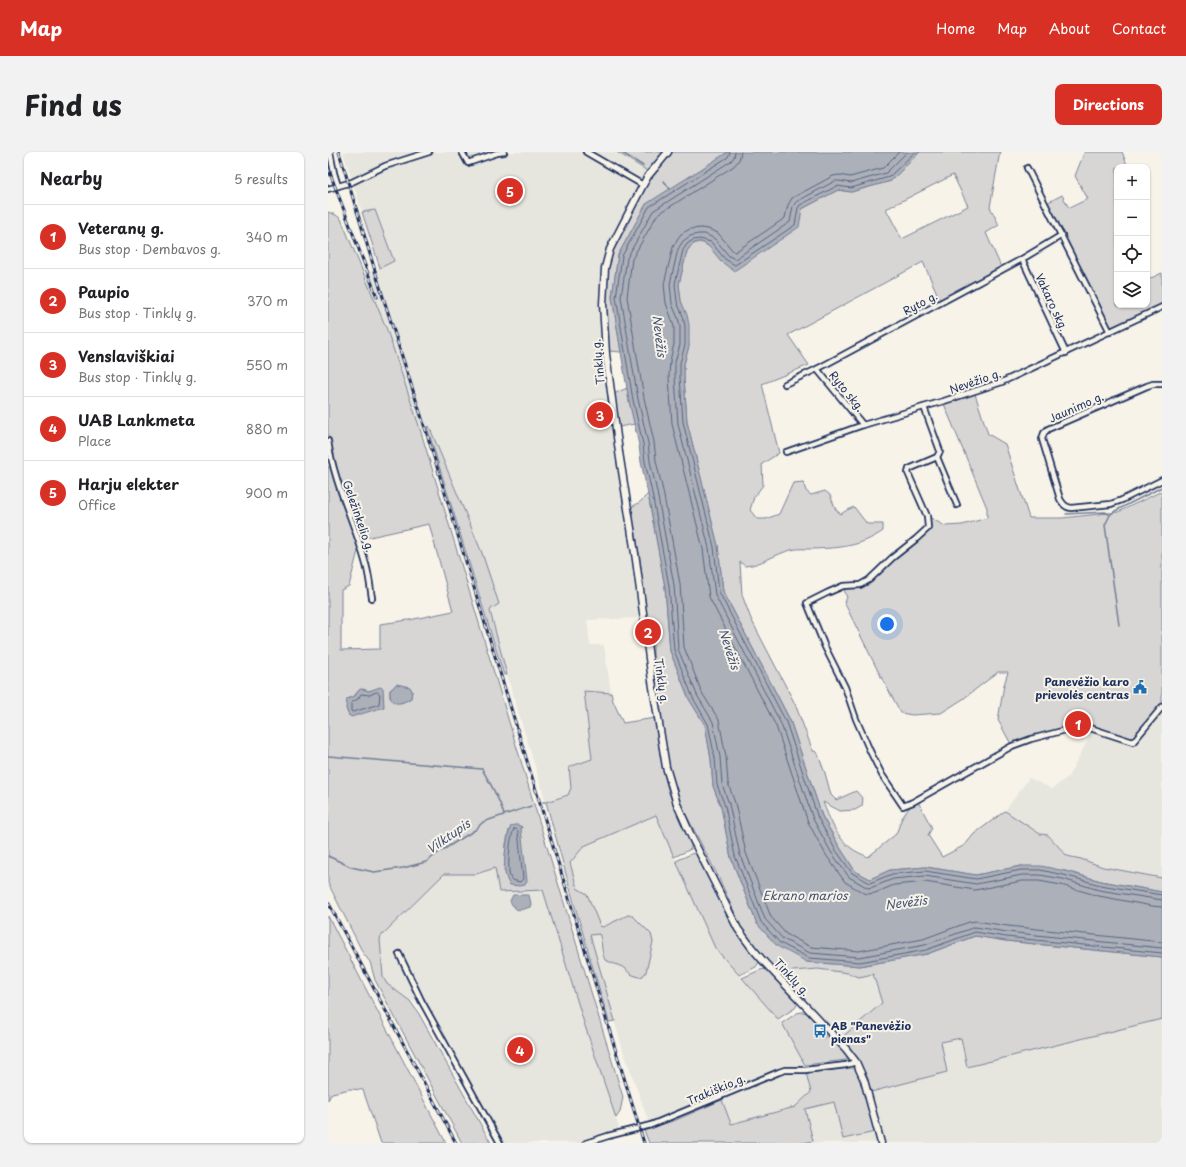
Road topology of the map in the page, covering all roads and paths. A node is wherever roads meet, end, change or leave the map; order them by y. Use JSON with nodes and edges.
{"nodes":[{"id":1,"x":330,"y":152,"type":"edge"},
{"id":2,"x":429,"y":152,"type":"edge"},
{"id":3,"x":462,"y":152,"type":"edge"},
{"id":4,"x":504,"y":152,"type":"edge"},
{"id":5,"x":586,"y":152,"type":"edge"},
{"id":6,"x":668,"y":152,"type":"edge"},
{"id":7,"x":1027,"y":168,"type":"dead end"},
{"id":8,"x":643,"y":185,"type":"junction"},
{"id":9,"x":338,"y":186,"type":"junction"},
{"id":10,"x":328,"y":189,"type":"edge"},
{"id":11,"x":1062,"y":235,"type":"junction"},
{"id":12,"x":1022,"y":258,"type":"junction"},
{"id":13,"x":1162,"y":307,"type":"edge"},
{"id":14,"x":1110,"y":332,"type":"junction"},
{"id":15,"x":1066,"y":353,"type":"junction"},
{"id":16,"x":817,"y":369,"type":"junction"},
{"id":17,"x":785,"y":384,"type":"dead end"},
{"id":18,"x":1161,"y":384,"type":"edge"},
{"id":19,"x":1162,"y":390,"type":"edge"},
{"id":20,"x":924,"y":407,"type":"junction"},
{"id":21,"x":863,"y":425,"type":"junction"},
{"id":22,"x":328,"y":441,"type":"edge"},
{"id":23,"x":786,"y":452,"type":"dead end"},
{"id":24,"x":938,"y":457,"type":"junction"},
{"id":25,"x":1162,"y":480,"type":"edge"},
{"id":26,"x":957,"y":505,"type":"dead end"},
{"id":27,"x":372,"y":598,"type":"dead end"},
{"id":28,"x":1162,"y":707,"type":"edge"},
{"id":29,"x":399,"y":954,"type":"dead end"},
{"id":30,"x":856,"y":1062,"type":"junction"},
{"id":31,"x":500,"y":1143,"type":"edge"},
{"id":32,"x":586,"y":1143,"type":"edge"},
{"id":33,"x":881,"y":1143,"type":"edge"}],
"edges":[{"from":1,"to":9,"type":"street"},
{"from":2,"to":9,"type":"street"},
{"from":3,"to":4,"type":"street"},
{"from":5,"to":8,"type":"street"},
{"from":6,"to":8,"type":"main road","name":"Tinklų g."},
{"from":7,"to":11,"type":"street"},
{"from":8,"to":30,"type":"main road","name":"Tinklų g."},
{"from":9,"to":10,"type":"street"},
{"from":11,"to":12,"type":"street","name":"Ryto g."},
{"from":11,"to":14,"type":"street"},
{"from":12,"to":15,"type":"street","name":"Vakaro skg."},
{"from":12,"to":16,"type":"street","name":"Ryto g."},
{"from":13,"to":14,"type":"street","name":"Nevėžio g."},
{"from":14,"to":15,"type":"street","name":"Nevėžio g."},
{"from":15,"to":20,"type":"street","name":"Nevėžio g."},
{"from":16,"to":17,"type":"street","name":"Ryto g."},
{"from":16,"to":21,"type":"street","name":"Ryto skg."},
{"from":18,"to":19,"type":"street"},
{"from":18,"to":25,"type":"street","name":"Jaunimo g."},
{"from":20,"to":21,"type":"street","name":"Nevėžio g."},
{"from":20,"to":24,"type":"street"},
{"from":21,"to":23,"type":"street","name":"Nevėžio g."},
{"from":22,"to":27,"type":"street","name":"Geležinkelio g."},
{"from":24,"to":26,"type":"street"},
{"from":24,"to":28,"type":"street"},
{"from":29,"to":31,"type":"street"},
{"from":30,"to":32,"type":"street","name":"Trakiškio g."},
{"from":30,"to":33,"type":"main road","name":"Tinklų g."}]}
